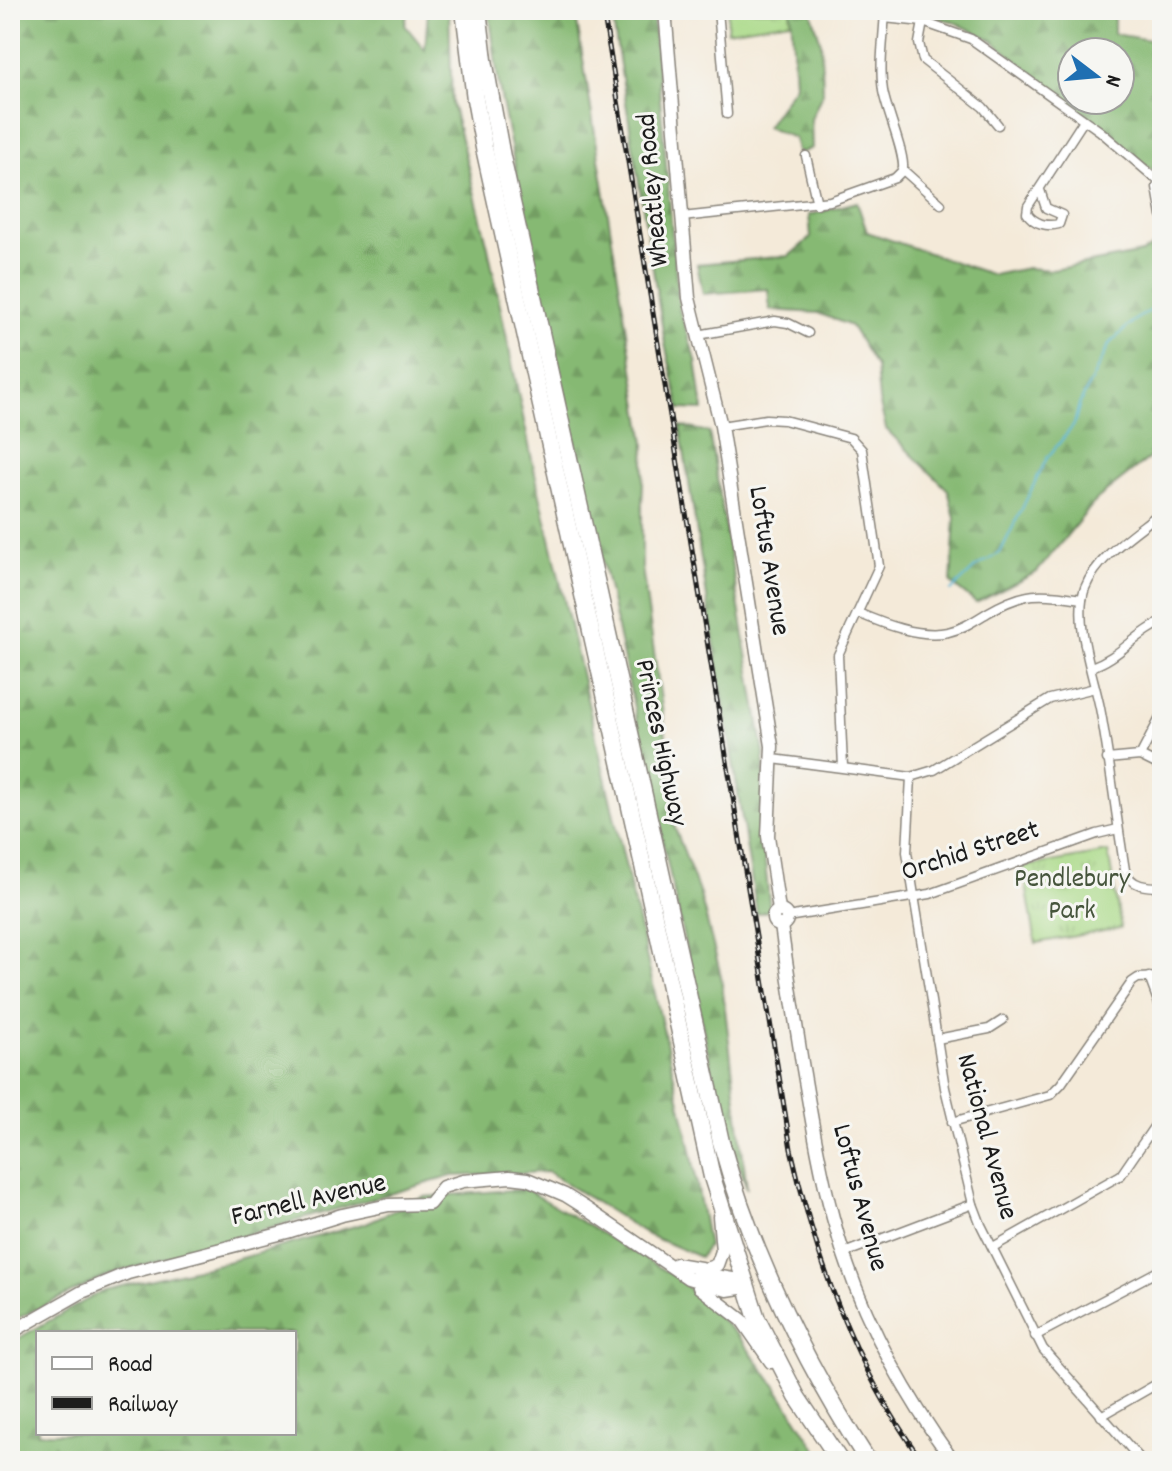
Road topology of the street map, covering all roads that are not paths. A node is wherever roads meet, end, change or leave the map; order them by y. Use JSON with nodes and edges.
{"nodes":[{"id":1,"x":464,"y":10,"type":"edge"},
{"id":2,"x":478,"y":10,"type":"edge"},
{"id":3,"x":665,"y":10,"type":"edge"},
{"id":4,"x":718,"y":10,"type":"edge"},
{"id":5,"x":885,"y":14,"type":"edge"},
{"id":6,"x":923,"y":22,"type":"junction"},
{"id":7,"x":727,"y":114,"type":"dead end"},
{"id":8,"x":1084,"y":120,"type":"junction"},
{"id":9,"x":998,"y":125,"type":"dead end"},
{"id":10,"x":806,"y":156,"type":"dead end"},
{"id":11,"x":903,"y":170,"type":"junction"},
{"id":12,"x":1160,"y":184,"type":"edge"},
{"id":13,"x":1040,"y":190,"type":"junction"},
{"id":14,"x":817,"y":204,"type":"junction"},
{"id":15,"x":941,"y":204,"type":"dead end"},
{"id":16,"x":1162,"y":216,"type":"edge"},
{"id":17,"x":682,"y":217,"type":"junction"},
{"id":18,"x":808,"y":333,"type":"dead end"},
{"id":19,"x":698,"y":335,"type":"junction"},
{"id":20,"x":706,"y":363,"type":"joint"},
{"id":21,"x":721,"y":426,"type":"junction"},
{"id":22,"x":1162,"y":511,"type":"edge"},
{"id":23,"x":1082,"y":599,"type":"junction"},
{"id":24,"x":858,"y":613,"type":"junction"},
{"id":25,"x":1162,"y":622,"type":"edge"},
{"id":26,"x":1091,"y":667,"type":"junction"},
{"id":27,"x":1095,"y":688,"type":"junction"},
{"id":28,"x":1162,"y":714,"type":"edge"},
{"id":29,"x":1140,"y":756,"type":"junction"},
{"id":30,"x":773,"y":759,"type":"junction"},
{"id":31,"x":1107,"y":759,"type":"junction"},
{"id":32,"x":843,"y":767,"type":"junction"},
{"id":33,"x":1162,"y":767,"type":"edge"},
{"id":34,"x":911,"y":777,"type":"junction"},
{"id":35,"x":1118,"y":829,"type":"junction"},
{"id":36,"x":1162,"y":887,"type":"edge"},
{"id":37,"x":914,"y":897,"type":"junction"},
{"id":38,"x":783,"y":918,"type":"junction"},
{"id":39,"x":1149,"y":977,"type":"junction"},
{"id":40,"x":1162,"y":977,"type":"edge"},
{"id":41,"x":1162,"y":1012,"type":"edge"},
{"id":42,"x":1003,"y":1020,"type":"dead end"},
{"id":43,"x":937,"y":1039,"type":"junction"},
{"id":44,"x":1162,"y":1115,"type":"edge"},
{"id":45,"x":952,"y":1122,"type":"junction"},
{"id":46,"x":712,"y":1177,"type":"junction"},
{"id":47,"x":737,"y":1195,"type":"junction"},
{"id":48,"x":973,"y":1204,"type":"junction"},
{"id":49,"x":993,"y":1247,"type":"junction"},
{"id":50,"x":844,"y":1253,"type":"junction"},
{"id":51,"x":678,"y":1269,"type":"junction"},
{"id":52,"x":1162,"y":1269,"type":"edge"},
{"id":53,"x":746,"y":1283,"type":"junction"},
{"id":54,"x":783,"y":1308,"type":"junction"},
{"id":55,"x":10,"y":1333,"type":"edge"},
{"id":56,"x":1035,"y":1336,"type":"junction"},
{"id":57,"x":774,"y":1353,"type":"junction"},
{"id":58,"x":1162,"y":1381,"type":"edge"},
{"id":59,"x":791,"y":1386,"type":"junction"},
{"id":60,"x":831,"y":1402,"type":"junction"},
{"id":61,"x":1101,"y":1416,"type":"junction"},
{"id":62,"x":840,"y":1461,"type":"edge"},
{"id":63,"x":868,"y":1461,"type":"edge"},
{"id":64,"x":953,"y":1461,"type":"edge"},
{"id":65,"x":1142,"y":1461,"type":"edge"}],
"edges":[{"from":1,"to":46,"type":"highway","name":"Princes Highway"},
{"from":2,"to":47,"type":"highway","name":"Princes Highway"},
{"from":3,"to":17,"type":"street","name":"Wheatley Road"},
{"from":4,"to":7,"type":"street"},
{"from":5,"to":6,"type":"street"},
{"from":5,"to":11,"type":"street"},
{"from":6,"to":8,"type":"street"},
{"from":6,"to":9,"type":"street"},
{"from":8,"to":12,"type":"street"},
{"from":8,"to":13,"type":"street"},
{"from":10,"to":14,"type":"street"},
{"from":11,"to":14,"type":"street"},
{"from":11,"to":15,"type":"street"},
{"from":12,"to":16,"type":"street"},
{"from":13,"to":13,"type":"street"},
{"from":14,"to":17,"type":"street"},
{"from":17,"to":19,"type":"street","name":"Wheatley Road"},
{"from":18,"to":19,"type":"street"},
{"from":19,"to":20,"type":"street","name":"Wheatley Road"},
{"from":20,"to":21,"type":"street","name":"Loftus Avenue"},
{"from":21,"to":24,"type":"street"},
{"from":21,"to":30,"type":"street","name":"Loftus Avenue"},
{"from":22,"to":23,"type":"street"},
{"from":23,"to":24,"type":"street"},
{"from":23,"to":26,"type":"street"},
{"from":24,"to":32,"type":"street"},
{"from":25,"to":26,"type":"street"},
{"from":26,"to":27,"type":"street"},
{"from":27,"to":31,"type":"street"},
{"from":27,"to":34,"type":"street"},
{"from":28,"to":29,"type":"street"},
{"from":29,"to":31,"type":"street"},
{"from":29,"to":33,"type":"street"},
{"from":30,"to":32,"type":"street"},
{"from":30,"to":38,"type":"street","name":"Loftus Avenue"},
{"from":31,"to":35,"type":"street"},
{"from":32,"to":34,"type":"street"},
{"from":34,"to":37,"type":"street","name":"National Avenue"},
{"from":35,"to":36,"type":"street"},
{"from":35,"to":37,"type":"street","name":"Orchid Street"},
{"from":37,"to":38,"type":"street","name":"Orchid Street"},
{"from":37,"to":43,"type":"street","name":"National Avenue"},
{"from":38,"to":50,"type":"street","name":"Loftus Avenue"},
{"from":39,"to":40,"type":"street"},
{"from":39,"to":41,"type":"street"},
{"from":39,"to":45,"type":"street"},
{"from":42,"to":43,"type":"street"},
{"from":43,"to":45,"type":"street","name":"National Avenue"},
{"from":44,"to":49,"type":"street"},
{"from":45,"to":48,"type":"street","name":"National Avenue"},
{"from":46,"to":51,"type":"street"},
{"from":46,"to":53,"type":"highway","name":"Princes Highway"},
{"from":47,"to":53,"type":"highway"},
{"from":47,"to":54,"type":"highway","name":"Princes Highway"},
{"from":48,"to":49,"type":"street","name":"National Avenue"},
{"from":48,"to":50,"type":"street"},
{"from":49,"to":56,"type":"street","name":"National Avenue"},
{"from":50,"to":64,"type":"street","name":"Loftus Avenue"},
{"from":51,"to":53,"type":"street","name":"Farnell Avenue"},
{"from":51,"to":55,"type":"street","name":"Farnell Avenue"},
{"from":51,"to":59,"type":"street"},
{"from":52,"to":56,"type":"street"},
{"from":53,"to":54,"type":"highway"},
{"from":53,"to":57,"type":"highway","name":"Princes Highway"},
{"from":54,"to":60,"type":"highway","name":"Princes Highway"},
{"from":56,"to":61,"type":"street","name":"National Avenue"},
{"from":57,"to":59,"type":"highway","name":"Princes Highway"},
{"from":57,"to":60,"type":"highway"},
{"from":58,"to":61,"type":"street"},
{"from":59,"to":62,"type":"highway","name":"Princes Highway"},
{"from":60,"to":63,"type":"highway","name":"Princes Highway"},
{"from":61,"to":65,"type":"street","name":"National Avenue"}]}
